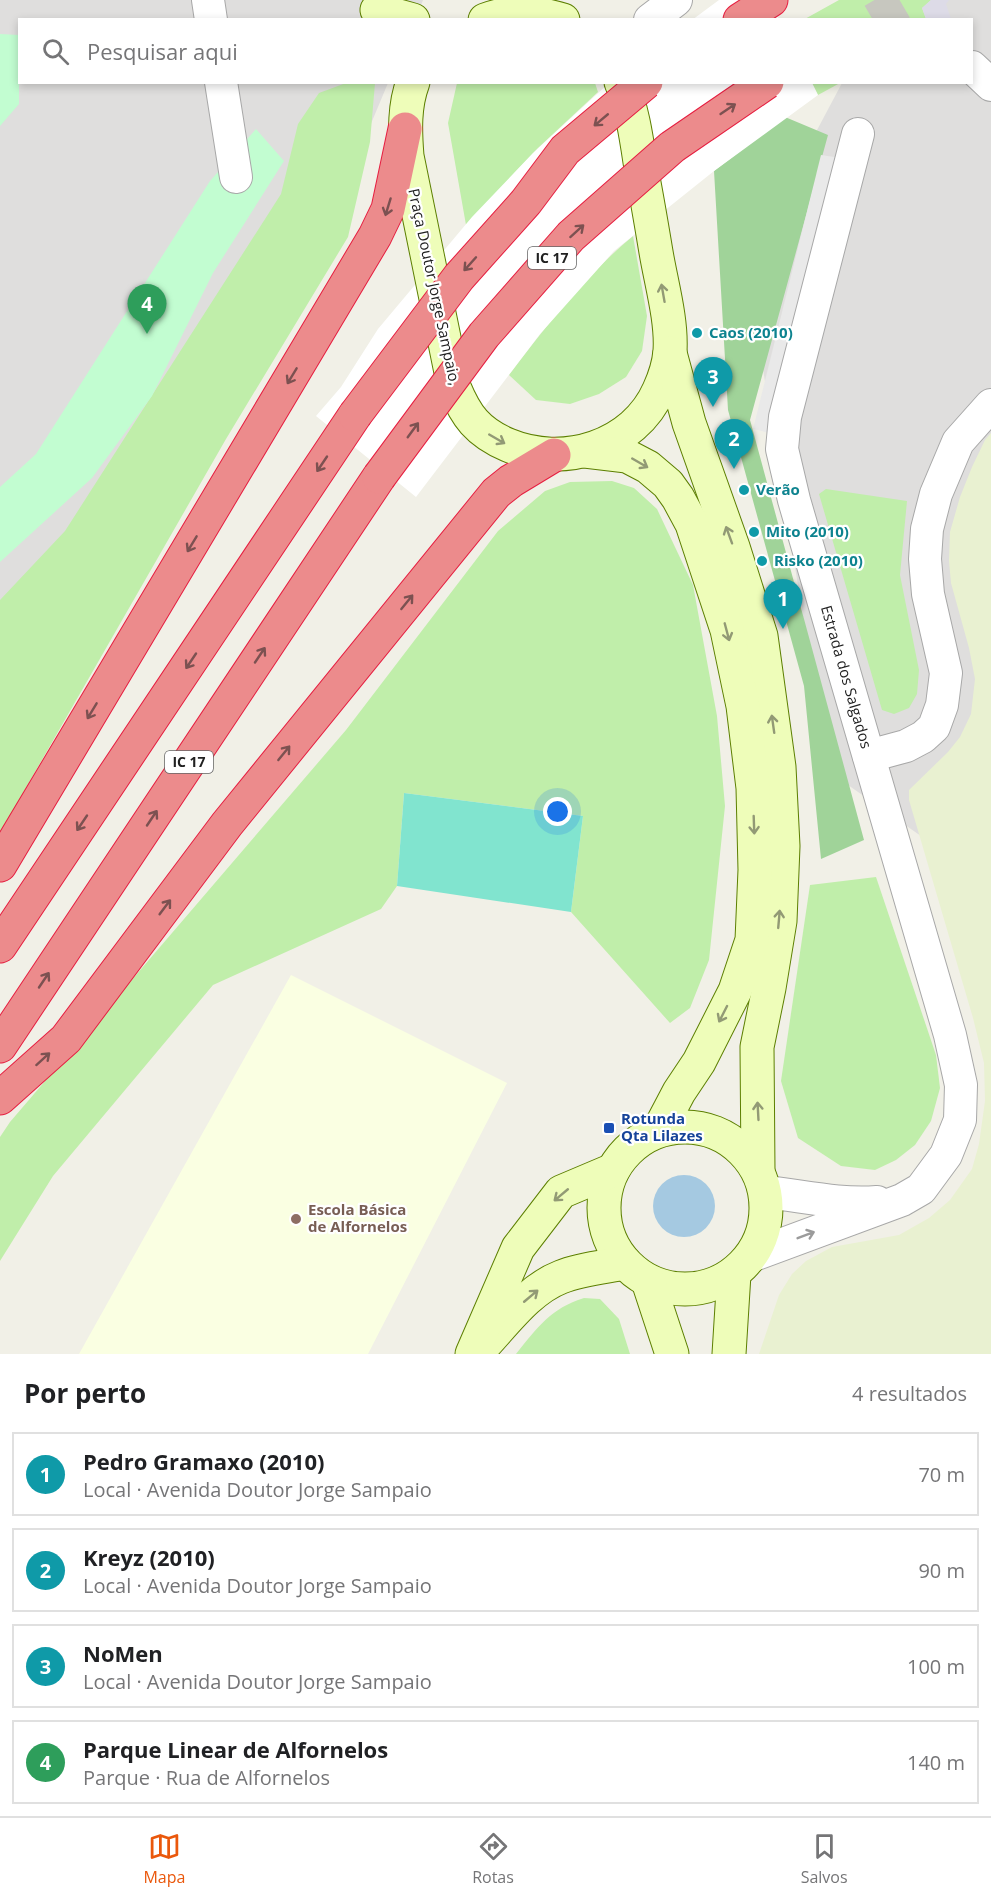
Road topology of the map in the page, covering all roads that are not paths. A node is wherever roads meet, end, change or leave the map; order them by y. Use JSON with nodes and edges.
{"nodes":[{"id":1,"x":208,"y":0,"type":"edge"},
{"id":2,"x":486,"y":0,"type":"edge"},
{"id":3,"x":573,"y":0,"type":"edge"},
{"id":4,"x":676,"y":0,"type":"edge"},
{"id":5,"x":770,"y":1,"type":"edge"},
{"id":6,"x":374,"y":10,"type":"edge"},
{"id":7,"x":211,"y":18,"type":"edge"},
{"id":8,"x":405,"y":18,"type":"edge"},
{"id":9,"x":473,"y":18,"type":"edge"},
{"id":10,"x":494,"y":18,"type":"edge"},
{"id":11,"x":557,"y":18,"type":"edge"},
{"id":12,"x":581,"y":18,"type":"edge"},
{"id":13,"x":653,"y":18,"type":"edge"},
{"id":14,"x":743,"y":18,"type":"edge"},
{"id":15,"x":973,"y":68,"type":"edge"},
{"id":16,"x":221,"y":84,"type":"edge"},
{"id":17,"x":622,"y":84,"type":"edge"},
{"id":18,"x":644,"y":84,"type":"edge"},
{"id":19,"x":764,"y":84,"type":"edge"},
{"id":20,"x":991,"y":85,"type":"edge"},
{"id":21,"x":407,"y":101,"type":"edge"},
{"id":22,"x":858,"y":134,"type":"dead end"},
{"id":23,"x":236,"y":177,"type":"dead end"},
{"id":24,"x":670,"y":351,"type":"junction"},
{"id":25,"x":991,"y":405,"type":"edge"},
{"id":26,"x":569,"y":453,"type":"junction"},
{"id":27,"x":869,"y":756,"type":"junction"},
{"id":28,"x":0,"y":865,"type":"edge"},
{"id":29,"x":0,"y":946,"type":"edge"},
{"id":30,"x":0,"y":1046,"type":"edge"},
{"id":31,"x":0,"y":1098,"type":"edge"},
{"id":32,"x":659,"y":1130,"type":"junction"},
{"id":33,"x":613,"y":1170,"type":"junction"},
{"id":34,"x":762,"y":1181,"type":"junction"},
{"id":35,"x":902,"y":1200,"type":"junction"},
{"id":36,"x":742,"y":1265,"type":"junction"},
{"id":37,"x":637,"y":1272,"type":"junction"},
{"id":38,"x":472,"y":1354,"type":"edge"},
{"id":39,"x":476,"y":1354,"type":"edge"},
{"id":40,"x":672,"y":1354,"type":"edge"},
{"id":41,"x":729,"y":1354,"type":"edge"}],
"edges":[{"from":1,"to":7,"type":"street"},
{"from":2,"to":9,"type":"main road"},
{"from":3,"to":12,"type":"main road"},
{"from":4,"to":13,"type":"street"},
{"from":5,"to":14,"type":"highway"},
{"from":6,"to":8,"type":"main road"},
{"from":10,"to":11,"type":"main road"},
{"from":15,"to":20,"type":"street"},
{"from":16,"to":23,"type":"street"},
{"from":24,"to":17,"type":"main road","one_way":true},
{"from":18,"to":29,"type":"highway","one_way":true,"bridge":true},
{"from":30,"to":19,"type":"highway","number":"IC 17","one_way":true,"bridge":true},
{"from":21,"to":26,"type":"main road","name":"Praça Doutor Jorge Sampaio,","one_way":true},
{"from":21,"to":28,"type":"highway","one_way":true},
{"from":22,"to":27,"type":"street","name":"Estrada dos Salgados"},
{"from":24,"to":26,"type":"main road"},
{"from":34,"to":24,"type":"main road","one_way":true},
{"from":25,"to":27,"type":"street"},
{"from":31,"to":26,"type":"highway","one_way":true},
{"from":26,"to":32,"type":"main road","name":"Praça Doutor Jorge Sampaio,","one_way":true},
{"from":27,"to":35,"type":"street","name":"Estrada dos Salgados"},
{"from":32,"to":33,"type":"main road"},
{"from":32,"to":34,"type":"main road"},
{"from":33,"to":37,"type":"main road"},
{"from":33,"to":38,"type":"main road","one_way":true},
{"from":34,"to":35,"type":"street"},
{"from":34,"to":36,"type":"main road"},
{"from":36,"to":35,"type":"street","name":"Estrada dos Salgados","one_way":true},
{"from":36,"to":37,"type":"main road"},
{"from":36,"to":41,"type":"main road"},
{"from":39,"to":37,"type":"main road","one_way":true},
{"from":37,"to":40,"type":"main road"}]}
